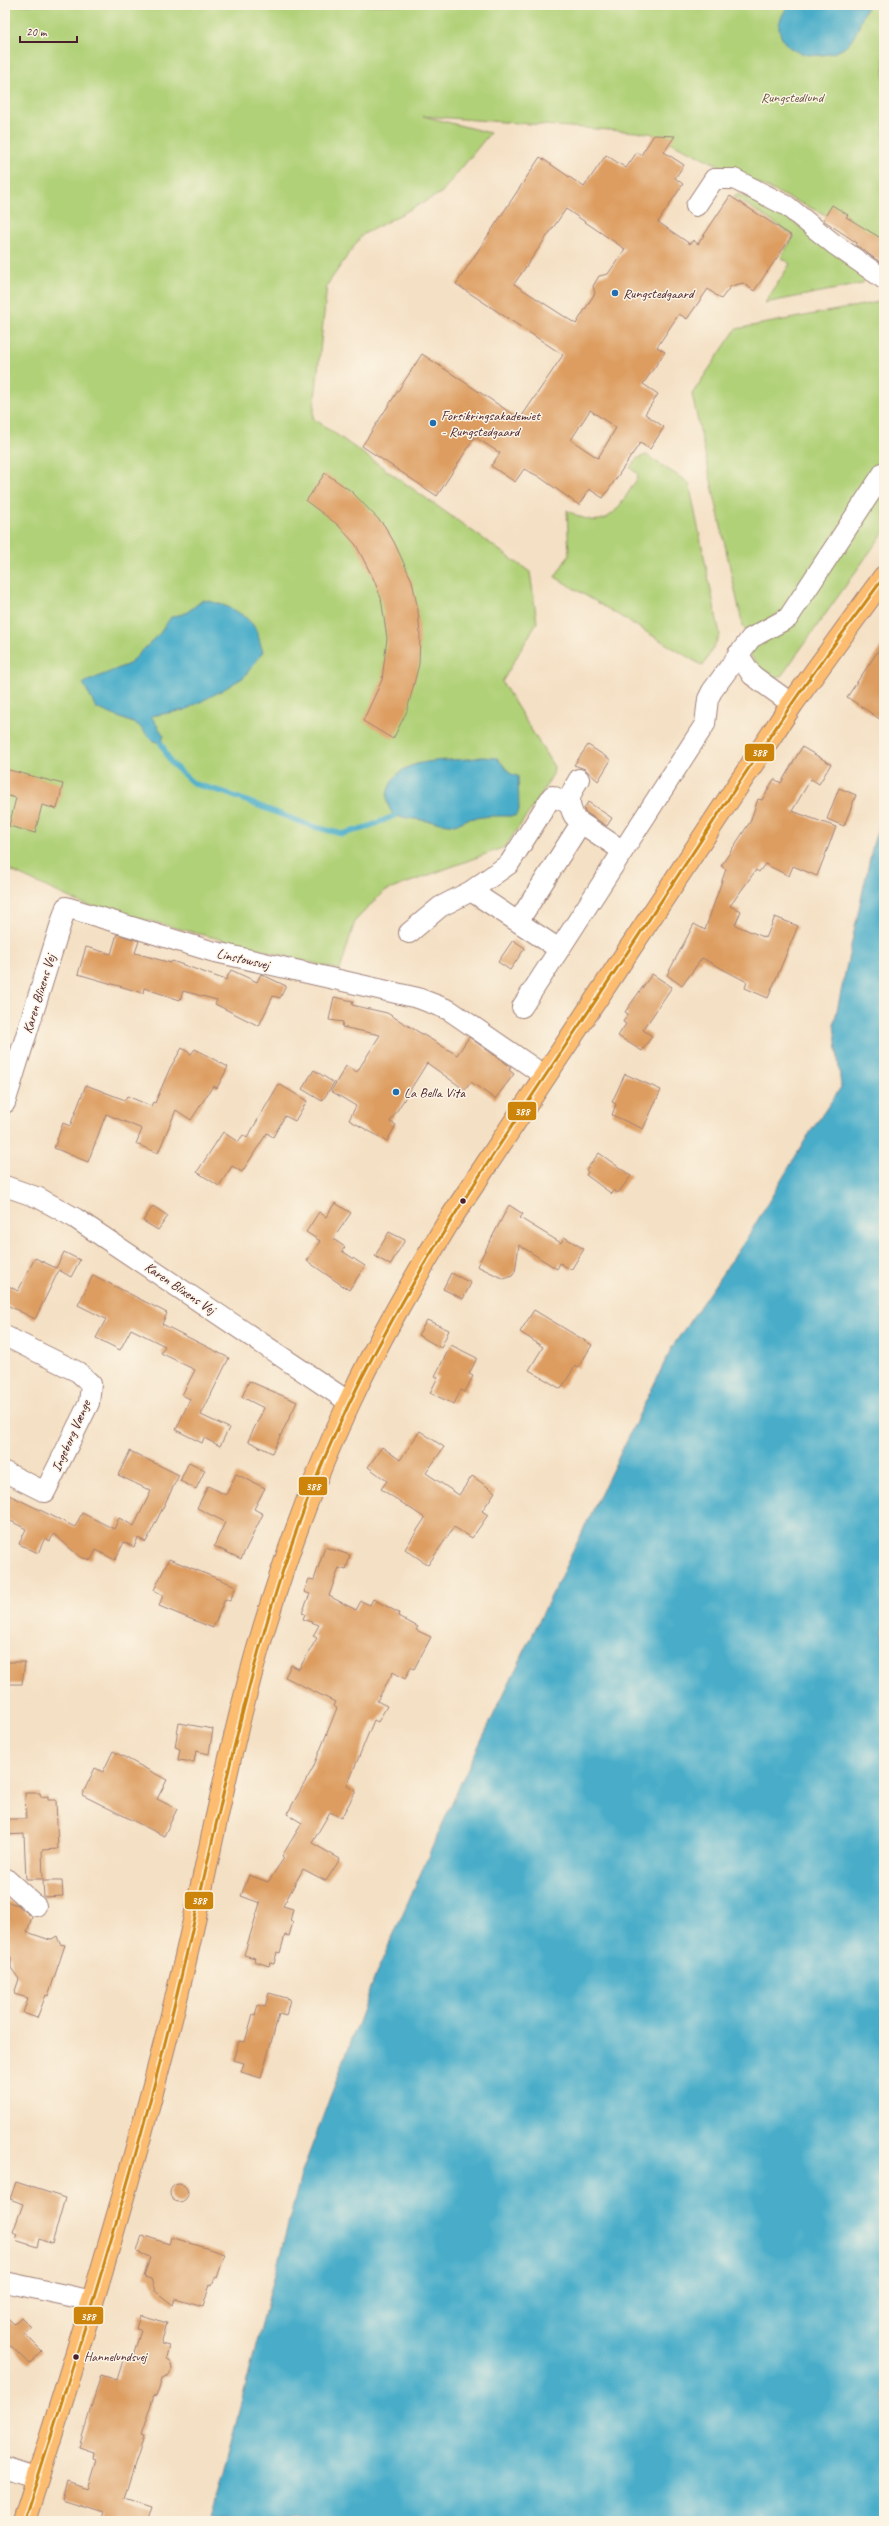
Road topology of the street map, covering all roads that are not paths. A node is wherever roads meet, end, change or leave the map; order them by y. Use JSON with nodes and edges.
{"nodes":[{"id":1,"x":696,"y":206,"type":"dead end"},
{"id":2,"x":884,"y":279,"type":"edge"},
{"id":3,"x":884,"y":472,"type":"edge"},
{"id":4,"x":883,"y":582,"type":"edge"},
{"id":5,"x":738,"y":654,"type":"junction"},
{"id":6,"x":792,"y":704,"type":"junction"},
{"id":7,"x":579,"y":779,"type":"dead end"},
{"id":8,"x":570,"y":804,"type":"junction"},
{"id":9,"x":581,"y":823,"type":"junction"},
{"id":10,"x":623,"y":851,"type":"junction"},
{"id":11,"x":471,"y":891,"type":"junction"},
{"id":12,"x":66,"y":907,"type":"joint"},
{"id":13,"x":518,"y":922,"type":"junction"},
{"id":14,"x":409,"y":933,"type":"dead end"},
{"id":15,"x":559,"y":949,"type":"junction"},
{"id":16,"x":522,"y":1007,"type":"dead end"},
{"id":17,"x":545,"y":1076,"type":"junction"},
{"id":18,"x":6,"y":1095,"type":"edge"},
{"id":19,"x":5,"y":1186,"type":"edge"},
{"id":20,"x":5,"y":1336,"type":"edge"},
{"id":21,"x":349,"y":1402,"type":"junction"},
{"id":22,"x":5,"y":1472,"type":"edge"},
{"id":23,"x":5,"y":1878,"type":"edge"},
{"id":24,"x":36,"y":1906,"type":"dead end"},
{"id":25,"x":5,"y":2282,"type":"edge"},
{"id":26,"x":93,"y":2301,"type":"junction"},
{"id":27,"x":5,"y":2467,"type":"edge"},
{"id":28,"x":38,"y":2478,"type":"junction"},
{"id":29,"x":24,"y":2521,"type":"edge"}],
"edges":[{"from":1,"to":2,"type":"street"},
{"from":3,"to":5,"type":"street"},
{"from":4,"to":6,"type":"main road"},
{"from":5,"to":6,"type":"street"},
{"from":5,"to":10,"type":"street"},
{"from":6,"to":17,"type":"main road"},
{"from":7,"to":8,"type":"street"},
{"from":8,"to":9,"type":"street"},
{"from":8,"to":11,"type":"street"},
{"from":9,"to":10,"type":"street"},
{"from":9,"to":13,"type":"street"},
{"from":10,"to":15,"type":"street"},
{"from":11,"to":13,"type":"street"},
{"from":11,"to":14,"type":"street"},
{"from":12,"to":17,"type":"street","name":"Linstowsvej"},
{"from":12,"to":18,"type":"street","name":"Karen Blixens Vej"},
{"from":13,"to":15,"type":"street"},
{"from":15,"to":16,"type":"street"},
{"from":17,"to":21,"type":"main road"},
{"from":19,"to":21,"type":"street","name":"Karen Blixens Vej"},
{"from":20,"to":22,"type":"street","name":"Ingeborg Vænge"},
{"from":21,"to":26,"type":"main road"},
{"from":23,"to":24,"type":"street"},
{"from":25,"to":26,"type":"street"},
{"from":26,"to":28,"type":"main road"},
{"from":27,"to":28,"type":"street"},
{"from":28,"to":29,"type":"main road"}]}
